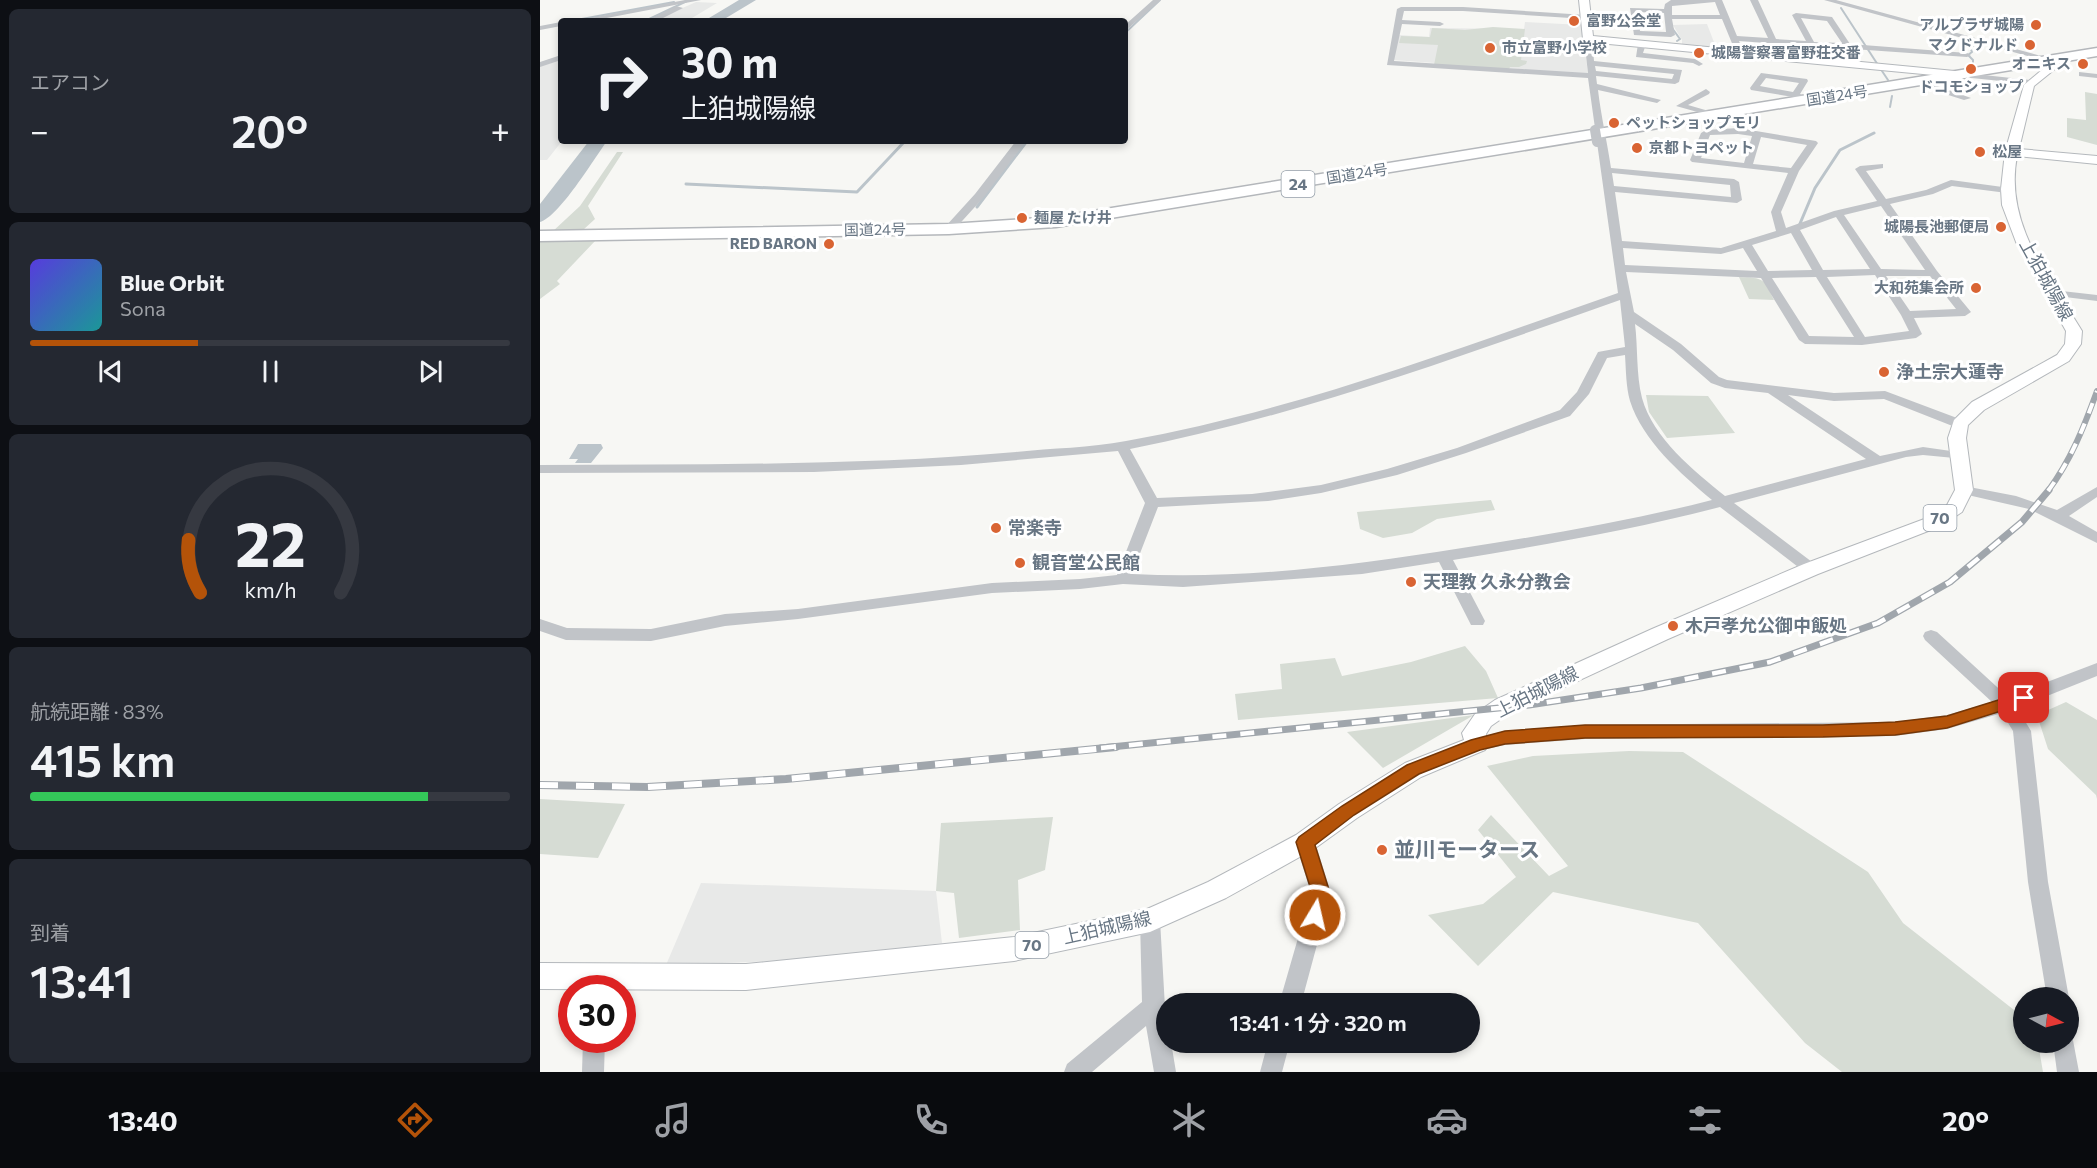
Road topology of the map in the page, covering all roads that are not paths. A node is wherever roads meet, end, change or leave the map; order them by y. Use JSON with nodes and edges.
{"nodes":[{"id":1,"x":1157,"y":0,"type":"edge"},
{"id":2,"x":1460,"y":0,"type":"edge"},
{"id":3,"x":1584,"y":0,"type":"edge"},
{"id":4,"x":1717,"y":0,"type":"edge"},
{"id":5,"x":1754,"y":0,"type":"edge"},
{"id":6,"x":1828,"y":0,"type":"edge"},
{"id":7,"x":694,"y":1,"type":"edge"},
{"id":8,"x":1671,"y":8,"type":"edge"},
{"id":9,"x":1463,"y":9,"type":"junction"},
{"id":10,"x":1586,"y":17,"type":"junction"},
{"id":11,"x":1726,"y":17,"type":"junction"},
{"id":12,"x":595,"y":18,"type":"edge"},
{"id":13,"x":657,"y":18,"type":"edge"},
{"id":14,"x":1398,"y":21,"type":"junction"},
{"id":15,"x":1440,"y":24,"type":"dead end"},
{"id":16,"x":558,"y":25,"type":"edge"},
{"id":17,"x":1128,"y":26,"type":"edge"},
{"id":18,"x":540,"y":28,"type":"edge"},
{"id":19,"x":1735,"y":38,"type":"junction"},
{"id":20,"x":1588,"y":39,"type":"junction"},
{"id":21,"x":1773,"y":41,"type":"junction"},
{"id":22,"x":1642,"y":44,"type":"junction"},
{"id":23,"x":1812,"y":44,"type":"junction"},
{"id":24,"x":1848,"y":47,"type":"junction"},
{"id":25,"x":2097,"y":52,"type":"edge"},
{"id":26,"x":1740,"y":53,"type":"junction"},
{"id":27,"x":1967,"y":55,"type":"dead end"},
{"id":28,"x":558,"y":58,"type":"edge"},
{"id":29,"x":2052,"y":60,"type":"junction"},
{"id":30,"x":1700,"y":64,"type":"dead end"},
{"id":31,"x":540,"y":65,"type":"edge"},
{"id":32,"x":2082,"y":74,"type":"dead end"},
{"id":33,"x":1592,"y":75,"type":"junction"},
{"id":34,"x":1965,"y":75,"type":"junction"},
{"id":35,"x":2097,"y":76,"type":"edge"},
{"id":36,"x":2030,"y":82,"type":"junction"},
{"id":37,"x":1920,"y":83,"type":"junction"},
{"id":38,"x":1706,"y":92,"type":"dead end"},
{"id":39,"x":1795,"y":95,"type":"junction"},
{"id":40,"x":1967,"y":98,"type":"dead end"},
{"id":41,"x":1657,"y":100,"type":"dead end"},
{"id":42,"x":1809,"y":101,"type":"junction"},
{"id":43,"x":1716,"y":116,"type":"junction"},
{"id":44,"x":1757,"y":134,"type":"junction"},
{"id":45,"x":1598,"y":135,"type":"junction"},
{"id":46,"x":1020,"y":144,"type":"edge"},
{"id":47,"x":2011,"y":152,"type":"junction"},
{"id":48,"x":2097,"y":160,"type":"edge"},
{"id":49,"x":1748,"y":166,"type":"junction"},
{"id":50,"x":1880,"y":166,"type":"dead end"},
{"id":51,"x":1607,"y":170,"type":"junction"},
{"id":52,"x":1794,"y":171,"type":"junction"},
{"id":53,"x":1610,"y":189,"type":"junction"},
{"id":54,"x":2007,"y":190,"type":"junction"},
{"id":55,"x":1885,"y":203,"type":"junction"},
{"id":56,"x":1838,"y":213,"type":"junction"},
{"id":57,"x":949,"y":229,"type":"junction"},
{"id":58,"x":1794,"y":229,"type":"junction"},
{"id":59,"x":1782,"y":233,"type":"junction"},
{"id":60,"x":540,"y":236,"type":"edge"},
{"id":61,"x":1618,"y":244,"type":"junction"},
{"id":62,"x":1746,"y":244,"type":"junction"},
{"id":63,"x":1620,"y":268,"type":"junction"},
{"id":64,"x":1876,"y":272,"type":"junction"},
{"id":65,"x":1819,"y":273,"type":"junction"},
{"id":66,"x":1934,"y":273,"type":"junction"},
{"id":67,"x":1766,"y":274,"type":"junction"},
{"id":68,"x":2053,"y":293,"type":"junction"},
{"id":69,"x":1624,"y":295,"type":"junction"},
{"id":70,"x":2097,"y":298,"type":"edge"},
{"id":71,"x":1629,"y":314,"type":"junction"},
{"id":72,"x":1907,"y":315,"type":"junction"},
{"id":73,"x":1862,"y":341,"type":"junction"},
{"id":74,"x":1632,"y":350,"type":"junction"},
{"id":75,"x":1771,"y":390,"type":"junction"},
{"id":76,"x":1960,"y":424,"type":"junction"},
{"id":77,"x":1122,"y":446,"type":"junction"},
{"id":78,"x":1960,"y":456,"type":"junction"},
{"id":79,"x":1877,"y":460,"type":"junction"},
{"id":80,"x":540,"y":469,"type":"edge"},
{"id":81,"x":1964,"y":490,"type":"junction"},
{"id":82,"x":2097,"y":491,"type":"edge"},
{"id":83,"x":1722,"y":501,"type":"junction"},
{"id":84,"x":1152,"y":503,"type":"junction"},
{"id":85,"x":2058,"y":516,"type":"junction"},
{"id":86,"x":2097,"y":538,"type":"edge"},
{"id":87,"x":1444,"y":557,"type":"junction"},
{"id":88,"x":1811,"y":569,"type":"junction"},
{"id":89,"x":1122,"y":579,"type":"junction"},
{"id":90,"x":1478,"y":621,"type":"dead end"},
{"id":91,"x":540,"y":626,"type":"edge"},
{"id":92,"x":1931,"y":636,"type":"dead end"},
{"id":93,"x":2097,"y":669,"type":"edge"},
{"id":94,"x":2006,"y":705,"type":"junction"},
{"id":95,"x":1477,"y":744,"type":"junction"},
{"id":96,"x":1305,"y":842,"type":"junction"},
{"id":97,"x":1150,"y":920,"type":"junction"},
{"id":98,"x":540,"y":976,"type":"edge"},
{"id":99,"x":558,"y":978,"type":"edge"},
{"id":100,"x":636,"y":982,"type":"edge"},
{"id":101,"x":2056,"y":987,"type":"edge"},
{"id":102,"x":1293,"y":993,"type":"edge"},
{"id":103,"x":1153,"y":1006,"type":"junction"},
{"id":104,"x":594,"y":1053,"type":"edge"},
{"id":105,"x":1276,"y":1053,"type":"edge"},
{"id":106,"x":2065,"y":1053,"type":"edge"},
{"id":107,"x":593,"y":1072,"type":"edge"},
{"id":108,"x":1075,"y":1072,"type":"edge"},
{"id":109,"x":1166,"y":1072,"type":"edge"},
{"id":110,"x":1271,"y":1072,"type":"edge"},
{"id":111,"x":2068,"y":1072,"type":"edge"}],
"edges":[{"from":1,"to":17,"type":"street"},
{"from":2,"to":9,"type":"street"},
{"from":3,"to":10,"type":"main road"},
{"from":4,"to":8,"type":"street"},
{"from":4,"to":11,"type":"street"},
{"from":5,"to":21,"type":"street"},
{"from":6,"to":29,"type":"street"},
{"from":7,"to":12,"type":"street"},
{"from":7,"to":13,"type":"street"},
{"from":8,"to":8,"type":"street"},
{"from":8,"to":11,"type":"street"},
{"from":9,"to":10,"type":"street"},
{"from":9,"to":14,"type":"street"},
{"from":10,"to":20,"type":"main road"},
{"from":11,"to":19,"type":"street"},
{"from":14,"to":15,"type":"street"},
{"from":14,"to":33,"type":"street"},
{"from":16,"to":18,"type":"street"},
{"from":19,"to":21,"type":"street"},
{"from":19,"to":26,"type":"street"},
{"from":20,"to":22,"type":"main road"},
{"from":20,"to":33,"type":"street"},
{"from":21,"to":23,"type":"street"},
{"from":22,"to":26,"type":"main road"},
{"from":22,"to":30,"type":"street"},
{"from":23,"to":24,"type":"street"},
{"from":23,"to":24,"type":"street"},
{"from":24,"to":27,"type":"street"},
{"from":25,"to":29,"type":"highway","name":"国道24号","number":"24"},
{"from":26,"to":34,"type":"main road"},
{"from":28,"to":31,"type":"street"},
{"from":29,"to":34,"type":"highway","name":"国道24号","number":"24"},
{"from":29,"to":36,"type":"main road"},
{"from":32,"to":35,"type":"street"},
{"from":33,"to":33,"type":"street"},
{"from":33,"to":41,"type":"street"},
{"from":33,"to":45,"type":"street"},
{"from":34,"to":36,"type":"street"},
{"from":34,"to":37,"type":"highway","name":"国道24号","number":"24"},
{"from":36,"to":47,"type":"main road","name":"上狛城陽線"},
{"from":37,"to":40,"type":"street"},
{"from":37,"to":42,"type":"highway","name":"国道24号","number":"24"},
{"from":38,"to":43,"type":"street"},
{"from":39,"to":39,"type":"street"},
{"from":39,"to":42,"type":"street"},
{"from":42,"to":43,"type":"highway","name":"国道24号","number":"24"},
{"from":43,"to":45,"type":"highway","name":"国道24号","number":"24"},
{"from":44,"to":49,"type":"street"},
{"from":44,"to":49,"type":"street"},
{"from":44,"to":52,"type":"street"},
{"from":45,"to":51,"type":"street"},
{"from":45,"to":57,"type":"highway","name":"国道24号","number":"24"},
{"from":46,"to":57,"type":"street"},
{"from":47,"to":48,"type":"main road"},
{"from":47,"to":54,"type":"main road","name":"上狛城陽線"},
{"from":49,"to":52,"type":"street"},
{"from":50,"to":55,"type":"street"},
{"from":51,"to":53,"type":"street"},
{"from":51,"to":53,"type":"street"},
{"from":52,"to":59,"type":"street"},
{"from":53,"to":61,"type":"street"},
{"from":54,"to":55,"type":"street"},
{"from":54,"to":68,"type":"main road","name":"上狛城陽線"},
{"from":55,"to":56,"type":"street"},
{"from":55,"to":66,"type":"street"},
{"from":56,"to":58,"type":"street"},
{"from":56,"to":64,"type":"street"},
{"from":57,"to":60,"type":"highway","name":"国道24号","number":"24"},
{"from":58,"to":59,"type":"street"},
{"from":58,"to":65,"type":"street"},
{"from":59,"to":62,"type":"street"},
{"from":61,"to":62,"type":"street"},
{"from":61,"to":63,"type":"street"},
{"from":62,"to":67,"type":"street"},
{"from":63,"to":67,"type":"street"},
{"from":63,"to":69,"type":"street"},
{"from":64,"to":65,"type":"street"},
{"from":64,"to":66,"type":"street"},
{"from":64,"to":72,"type":"street"},
{"from":65,"to":67,"type":"street"},
{"from":65,"to":73,"type":"street"},
{"from":66,"to":72,"type":"street"},
{"from":67,"to":73,"type":"street"},
{"from":68,"to":70,"type":"street"},
{"from":68,"to":76,"type":"main road","name":"上狛城陽線"},
{"from":69,"to":71,"type":"street"},
{"from":69,"to":77,"type":"street"},
{"from":71,"to":74,"type":"street"},
{"from":71,"to":75,"type":"street"},
{"from":72,"to":73,"type":"street"},
{"from":74,"to":83,"type":"street"},
{"from":74,"to":84,"type":"street"},
{"from":75,"to":76,"type":"street"},
{"from":75,"to":79,"type":"street"},
{"from":76,"to":78,"type":"main road","number":"70"},
{"from":77,"to":80,"type":"street"},
{"from":77,"to":84,"type":"street"},
{"from":78,"to":79,"type":"street"},
{"from":78,"to":81,"type":"main road","number":"70"},
{"from":79,"to":83,"type":"street"},
{"from":81,"to":85,"type":"street"},
{"from":81,"to":88,"type":"main road","name":"上狛城陽線","number":"70"},
{"from":82,"to":85,"type":"street"},
{"from":83,"to":87,"type":"street"},
{"from":83,"to":88,"type":"street"},
{"from":84,"to":89,"type":"street"},
{"from":85,"to":86,"type":"street"},
{"from":87,"to":89,"type":"street"},
{"from":87,"to":90,"type":"street"},
{"from":88,"to":95,"type":"main road","name":"上狛城陽線","number":"70"},
{"from":89,"to":91,"type":"street"},
{"from":92,"to":94,"type":"street"},
{"from":93,"to":94,"type":"street"},
{"from":94,"to":95,"type":"street"},
{"from":94,"to":101,"type":"street"},
{"from":95,"to":96,"type":"main road","name":"上狛城陽線","number":"70"},
{"from":96,"to":97,"type":"main road","name":"上狛城陽線","number":"70"},
{"from":96,"to":102,"type":"street"},
{"from":97,"to":100,"type":"main road","name":"上狛城陽線","number":"70"},
{"from":97,"to":103,"type":"street"},
{"from":98,"to":99,"type":"main road","name":"上狛城陽線","number":"70"},
{"from":103,"to":108,"type":"street"},
{"from":103,"to":109,"type":"street"},
{"from":104,"to":107,"type":"street"},
{"from":105,"to":110,"type":"street"},
{"from":106,"to":111,"type":"street"}]}
